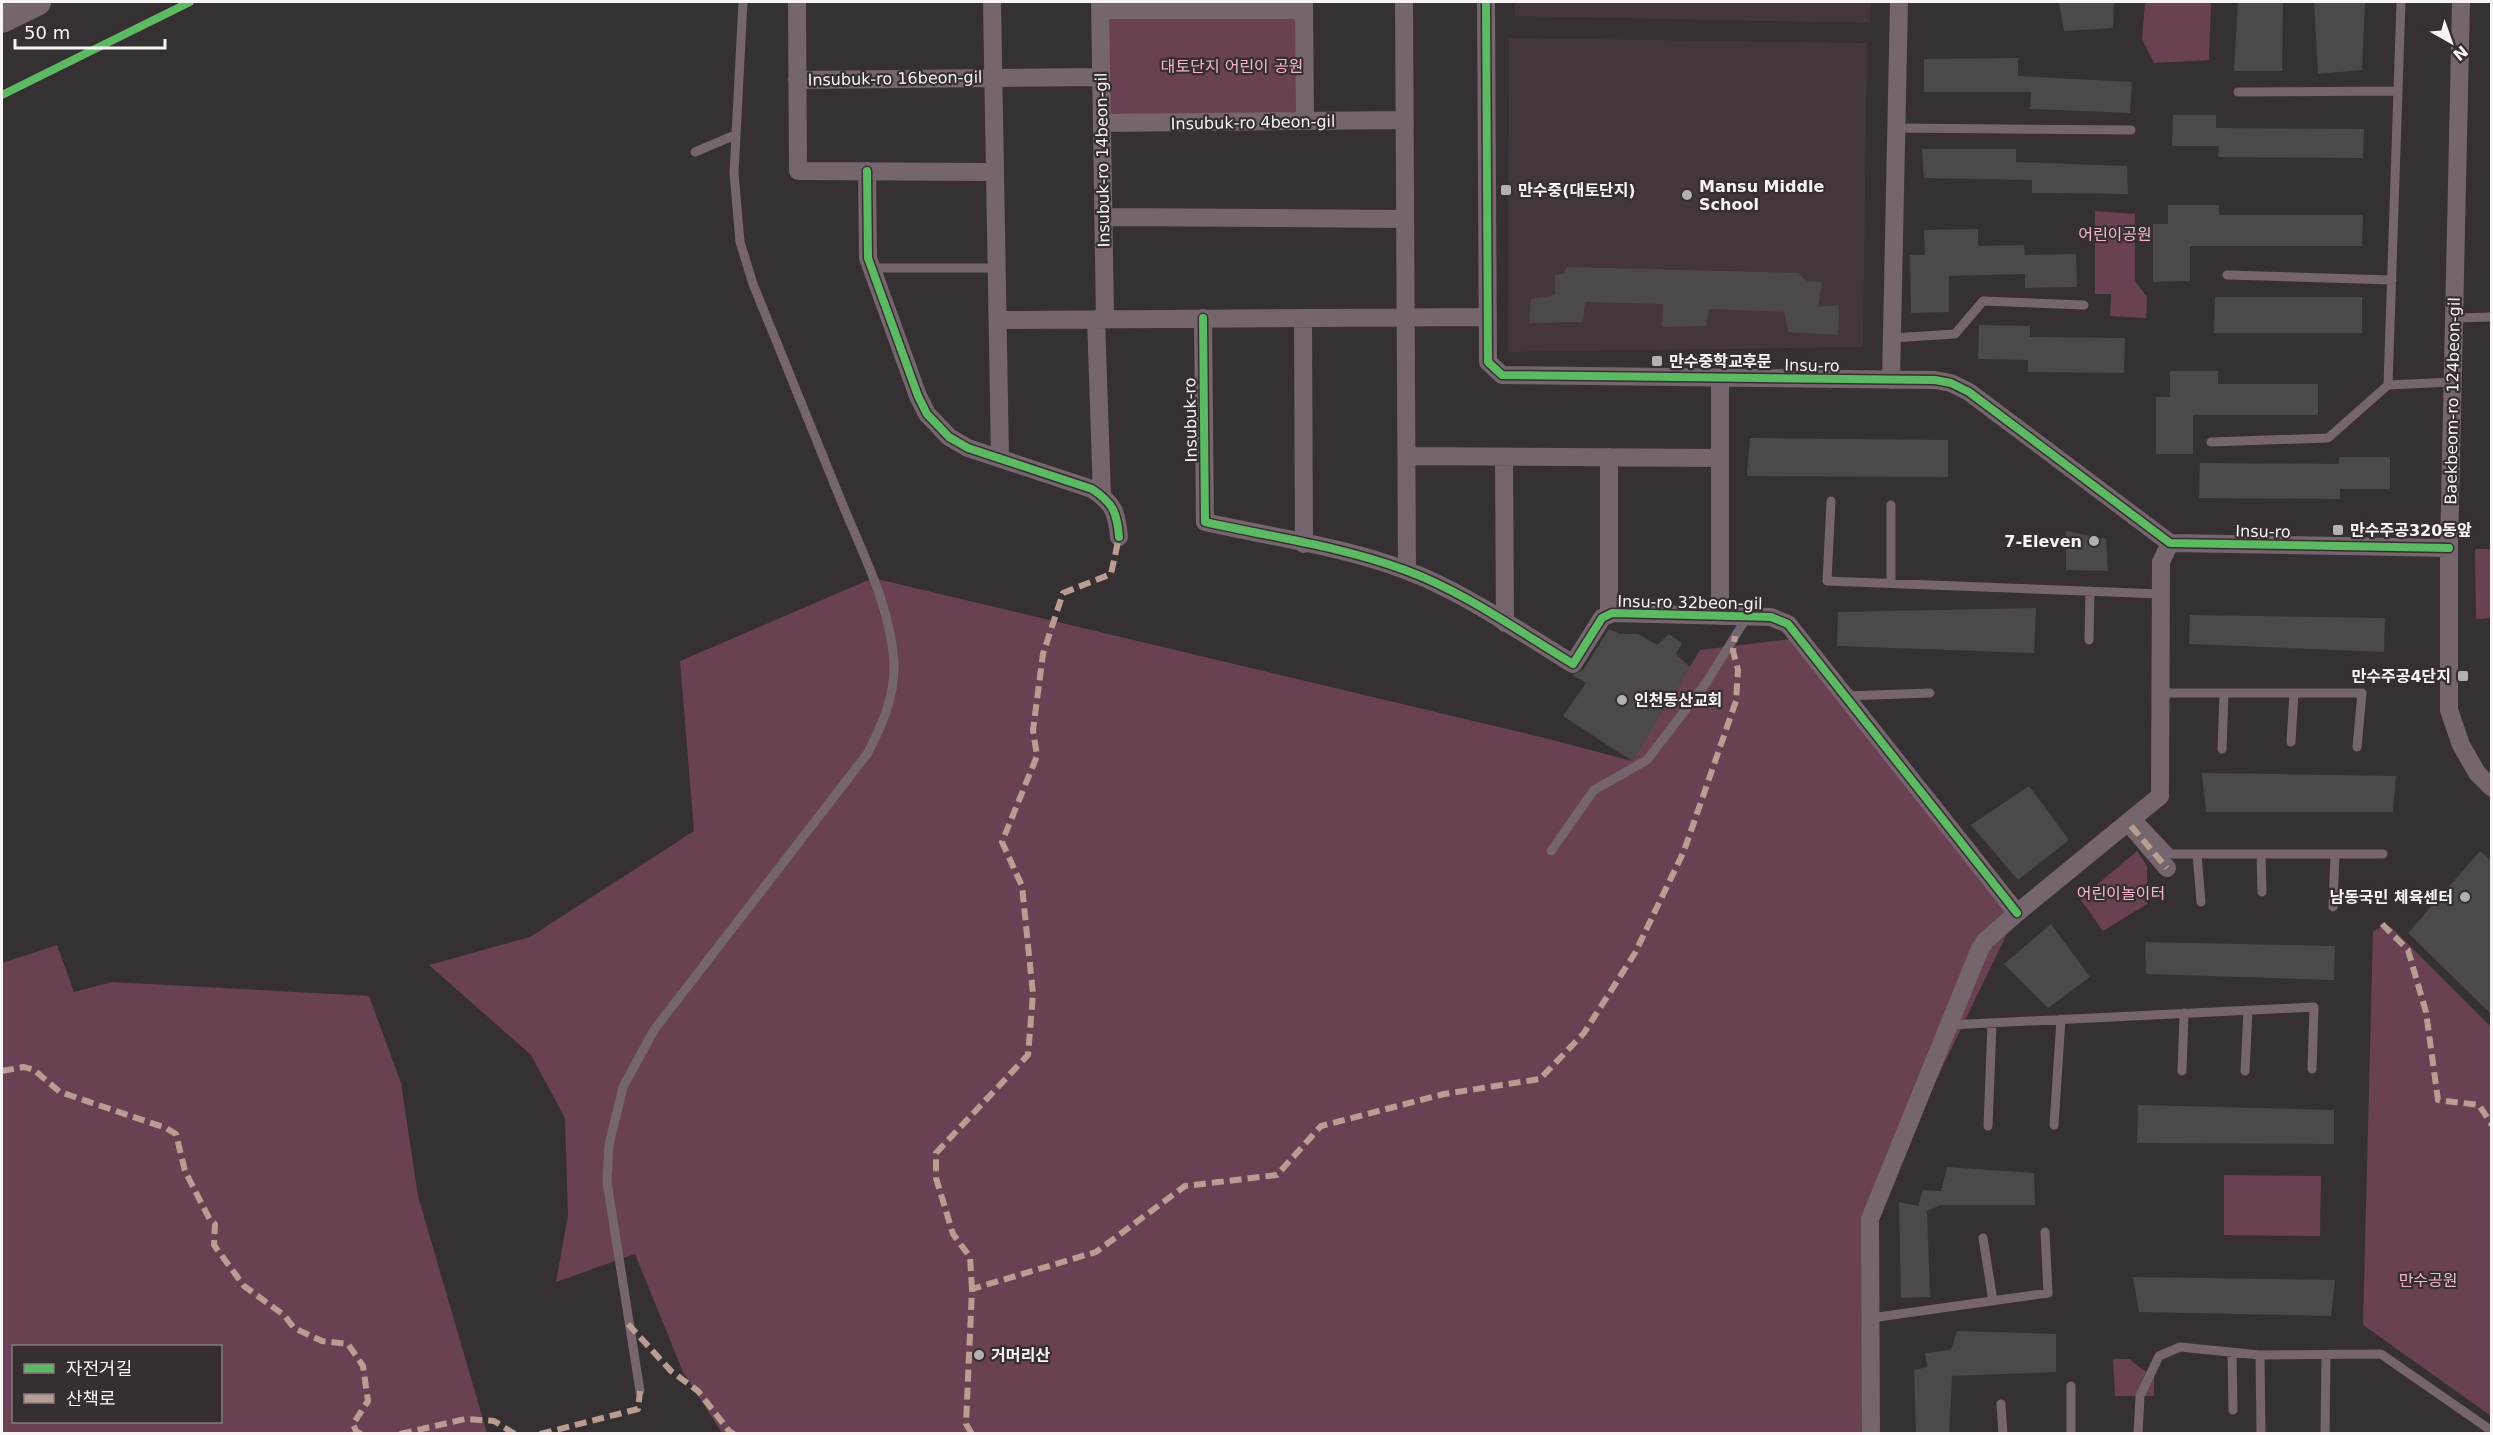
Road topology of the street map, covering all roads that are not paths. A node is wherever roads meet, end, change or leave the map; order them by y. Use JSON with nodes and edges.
{"nodes":[{"id":1,"x":37,"y":2,"type":"edge"},
{"id":2,"x":743,"y":2,"type":"edge"},
{"id":3,"x":797,"y":2,"type":"edge"},
{"id":4,"x":992,"y":2,"type":"edge"},
{"id":5,"x":1404,"y":2,"type":"edge"},
{"id":6,"x":1486,"y":2,"type":"edge"},
{"id":7,"x":1899,"y":2,"type":"edge"},
{"id":8,"x":2401,"y":2,"type":"edge"},
{"id":9,"x":2461,"y":2,"type":"edge"},
{"id":10,"x":1100,"y":6,"type":"edge"},
{"id":11,"x":1204,"y":6,"type":"edge"},
{"id":12,"x":1304,"y":6,"type":"edge"},
{"id":13,"x":2,"y":19,"type":"edge"},
{"id":14,"x":993,"y":77,"type":"junction"},
{"id":15,"x":1101,"y":77,"type":"junction"},
{"id":16,"x":797,"y":80,"type":"junction"},
{"id":17,"x":2398,"y":92,"type":"junction"},
{"id":18,"x":2238,"y":93,"type":"dead end"},
{"id":19,"x":1405,"y":120,"type":"junction"},
{"id":20,"x":1305,"y":121,"type":"junction"},
{"id":21,"x":1102,"y":123,"type":"junction"},
{"id":22,"x":1896,"y":128,"type":"junction"},
{"id":23,"x":2131,"y":130,"type":"dead end"},
{"id":24,"x":735,"y":135,"type":"junction"},
{"id":25,"x":695,"y":152,"type":"dead end"},
{"id":26,"x":867,"y":171,"type":"junction"},
{"id":27,"x":993,"y":172,"type":"junction"},
{"id":28,"x":1103,"y":217,"type":"junction"},
{"id":29,"x":1406,"y":219,"type":"junction"},
{"id":30,"x":872,"y":268,"type":"junction"},
{"id":31,"x":997,"y":268,"type":"junction"},
{"id":32,"x":2227,"y":275,"type":"dead end"},
{"id":33,"x":2392,"y":280,"type":"junction"},
{"id":34,"x":2084,"y":305,"type":"dead end"},
{"id":35,"x":1487,"y":316,"type":"junction"},
{"id":36,"x":1406,"y":317,"type":"junction"},
{"id":37,"x":2492,"y":317,"type":"edge"},
{"id":38,"x":1203,"y":318,"type":"junction"},
{"id":39,"x":1303,"y":318,"type":"junction"},
{"id":40,"x":2454,"y":318,"type":"junction"},
{"id":41,"x":1100,"y":319,"type":"junction"},
{"id":42,"x":999,"y":320,"type":"junction"},
{"id":43,"x":1892,"y":338,"type":"junction"},
{"id":44,"x":1720,"y":378,"type":"junction"},
{"id":45,"x":1891,"y":380,"type":"junction"},
{"id":46,"x":2453,"y":382,"type":"junction"},
{"id":47,"x":2388,"y":385,"type":"junction"},
{"id":48,"x":2211,"y":442,"type":"dead end"},
{"id":49,"x":1407,"y":456,"type":"junction"},
{"id":50,"x":1504,"y":456,"type":"junction"},
{"id":51,"x":1609,"y":457,"type":"junction"},
{"id":52,"x":1000,"y":458,"type":"junction"},
{"id":53,"x":1720,"y":458,"type":"junction"},
{"id":54,"x":1102,"y":496,"type":"junction"},
{"id":55,"x":1831,"y":501,"type":"dead end"},
{"id":56,"x":1891,"y":505,"type":"dead end"},
{"id":57,"x":1205,"y":522,"type":"joint"},
{"id":58,"x":1119,"y":537,"type":"dead end"},
{"id":59,"x":2170,"y":543,"type":"junction"},
{"id":60,"x":1304,"y":544,"type":"junction"},
{"id":61,"x":2449,"y":549,"type":"junction"},
{"id":62,"x":1407,"y":570,"type":"junction"},
{"id":63,"x":1892,"y":583,"type":"junction"},
{"id":64,"x":2090,"y":591,"type":"junction"},
{"id":65,"x":2161,"y":594,"type":"junction"},
{"id":66,"x":1609,"y":615,"type":"junction"},
{"id":67,"x":1720,"y":616,"type":"junction"},
{"id":68,"x":1747,"y":616,"type":"junction"},
{"id":69,"x":1504,"y":623,"type":"junction"},
{"id":70,"x":2089,"y":640,"type":"dead end"},
{"id":71,"x":1929,"y":693,"type":"dead end"},
{"id":72,"x":2160,"y":693,"type":"junction"},
{"id":73,"x":2224,"y":693,"type":"junction"},
{"id":74,"x":2294,"y":693,"type":"junction"},
{"id":75,"x":1845,"y":696,"type":"junction"},
{"id":76,"x":2291,"y":742,"type":"dead end"},
{"id":77,"x":2357,"y":747,"type":"dead end"},
{"id":78,"x":2222,"y":748,"type":"dead end"},
{"id":79,"x":2492,"y":788,"type":"edge"},
{"id":80,"x":2133,"y":821,"type":"junction"},
{"id":81,"x":1551,"y":851,"type":"dead end"},
{"id":82,"x":2197,"y":854,"type":"junction"},
{"id":83,"x":2261,"y":854,"type":"junction"},
{"id":84,"x":2335,"y":854,"type":"junction"},
{"id":85,"x":2383,"y":855,"type":"dead end"},
{"id":86,"x":2167,"y":868,"type":"dead end"},
{"id":87,"x":2262,"y":892,"type":"dead end"},
{"id":88,"x":2201,"y":902,"type":"dead end"},
{"id":89,"x":2333,"y":907,"type":"dead end"},
{"id":90,"x":2016,"y":913,"type":"junction"},
{"id":91,"x":2248,"y":1010,"type":"junction"},
{"id":92,"x":2184,"y":1013,"type":"junction"},
{"id":93,"x":2061,"y":1019,"type":"junction"},
{"id":94,"x":1992,"y":1023,"type":"junction"},
{"id":95,"x":1949,"y":1025,"type":"junction"},
{"id":96,"x":2312,"y":1069,"type":"dead end"},
{"id":97,"x":2182,"y":1071,"type":"dead end"},
{"id":98,"x":2245,"y":1071,"type":"dead end"},
{"id":99,"x":2054,"y":1125,"type":"dead end"},
{"id":100,"x":1988,"y":1126,"type":"dead end"},
{"id":101,"x":2045,"y":1232,"type":"dead end"},
{"id":102,"x":1983,"y":1238,"type":"dead end"},
{"id":103,"x":1993,"y":1301,"type":"junction"},
{"id":104,"x":1871,"y":1318,"type":"junction"},
{"id":105,"x":2232,"y":1352,"type":"junction"},
{"id":106,"x":2260,"y":1355,"type":"junction"},
{"id":107,"x":2326,"y":1355,"type":"junction"},
{"id":108,"x":2071,"y":1386,"type":"dead end"},
{"id":109,"x":640,"y":1391,"type":"dead end"},
{"id":110,"x":2001,"y":1404,"type":"dead end"},
{"id":111,"x":2233,"y":1410,"type":"dead end"},
{"id":112,"x":2492,"y":1431,"type":"edge"},
{"id":113,"x":1871,"y":1434,"type":"edge"},
{"id":114,"x":2003,"y":1434,"type":"edge"},
{"id":115,"x":2071,"y":1434,"type":"edge"},
{"id":116,"x":2138,"y":1434,"type":"edge"},
{"id":117,"x":2261,"y":1434,"type":"edge"},
{"id":118,"x":2325,"y":1434,"type":"edge"}],
"edges":[{"from":1,"to":13,"type":"main road"},
{"from":2,"to":24,"type":"lane"},
{"from":3,"to":16,"type":"street"},
{"from":4,"to":14,"type":"street","name":"Insubuk-ro 16beon-gil"},
{"from":5,"to":19,"type":"street"},
{"from":6,"to":35,"type":"street","name":"Insu-ro"},
{"from":7,"to":22,"type":"street"},
{"from":8,"to":17,"type":"lane"},
{"from":9,"to":40,"type":"street","name":"Baekbeom-ro 124beon-gil"},
{"from":10,"to":11,"type":"street"},
{"from":10,"to":15,"type":"street","name":"Insubuk-ro 14beon-gil"},
{"from":11,"to":12,"type":"street"},
{"from":12,"to":20,"type":"street"},
{"from":14,"to":15,"type":"street"},
{"from":14,"to":16,"type":"street","name":"Insubuk-ro 16beon-gil"},
{"from":14,"to":27,"type":"street","name":"Insubuk-ro 16beon-gil"},
{"from":15,"to":21,"type":"street","name":"Insubuk-ro 14beon-gil"},
{"from":16,"to":26,"type":"street"},
{"from":17,"to":18,"type":"lane"},
{"from":17,"to":33,"type":"lane"},
{"from":19,"to":20,"type":"street","name":"Insubuk-ro 4beon-gil"},
{"from":19,"to":29,"type":"street"},
{"from":20,"to":21,"type":"street","name":"Insubuk-ro 4beon-gil"},
{"from":21,"to":28,"type":"street","name":"Insubuk-ro 14beon-gil"},
{"from":22,"to":23,"type":"lane"},
{"from":22,"to":43,"type":"street"},
{"from":24,"to":25,"type":"lane"},
{"from":24,"to":109,"type":"lane"},
{"from":26,"to":27,"type":"street"},
{"from":26,"to":30,"type":"street"},
{"from":27,"to":31,"type":"street","name":"Insubuk-ro 16beon-gil"},
{"from":28,"to":29,"type":"street"},
{"from":28,"to":41,"type":"street","name":"Insubuk-ro 14beon-gil"},
{"from":29,"to":36,"type":"street"},
{"from":30,"to":31,"type":"lane"},
{"from":30,"to":52,"type":"street"},
{"from":31,"to":42,"type":"street","name":"Insubuk-ro 16beon-gil"},
{"from":32,"to":33,"type":"lane"},
{"from":33,"to":47,"type":"lane"},
{"from":34,"to":43,"type":"lane"},
{"from":35,"to":36,"type":"street"},
{"from":35,"to":44,"type":"street","name":"Insu-ro"},
{"from":36,"to":39,"type":"street"},
{"from":36,"to":49,"type":"street"},
{"from":37,"to":40,"type":"lane"},
{"from":38,"to":39,"type":"street"},
{"from":38,"to":41,"type":"street"},
{"from":38,"to":57,"type":"street","name":"Insubuk-ro"},
{"from":39,"to":60,"type":"street"},
{"from":40,"to":46,"type":"street","name":"Baekbeom-ro 124beon-gil"},
{"from":41,"to":42,"type":"street"},
{"from":41,"to":54,"type":"street"},
{"from":42,"to":52,"type":"street","name":"Insubuk-ro 16beon-gil"},
{"from":43,"to":45,"type":"street"},
{"from":44,"to":45,"type":"street","name":"Insu-ro"},
{"from":44,"to":53,"type":"street","name":"Insu-ro 32beon-gil"},
{"from":45,"to":59,"type":"street","name":"Insu-ro"},
{"from":46,"to":47,"type":"lane"},
{"from":46,"to":61,"type":"street","name":"Baekbeom-ro 124beon-gil"},
{"from":47,"to":48,"type":"lane"},
{"from":49,"to":50,"type":"street"},
{"from":49,"to":62,"type":"street"},
{"from":50,"to":51,"type":"street"},
{"from":50,"to":69,"type":"street"},
{"from":51,"to":53,"type":"street"},
{"from":51,"to":66,"type":"street","name":"Insu-ro 32beon-gil"},
{"from":52,"to":54,"type":"street"},
{"from":53,"to":67,"type":"street","name":"Insu-ro 32beon-gil"},
{"from":54,"to":58,"type":"street"},
{"from":55,"to":63,"type":"lane"},
{"from":56,"to":63,"type":"lane"},
{"from":57,"to":60,"type":"street","name":"Insu-ro 32beon-gil"},
{"from":59,"to":61,"type":"street","name":"Insu-ro"},
{"from":59,"to":65,"type":"street"},
{"from":60,"to":62,"type":"street","name":"Insu-ro 32beon-gil"},
{"from":61,"to":79,"type":"street","name":"Baekbeom-ro 124beon-gil"},
{"from":62,"to":69,"type":"street","name":"Insu-ro 32beon-gil"},
{"from":63,"to":64,"type":"lane"},
{"from":64,"to":65,"type":"lane"},
{"from":64,"to":70,"type":"lane"},
{"from":65,"to":72,"type":"street"},
{"from":66,"to":67,"type":"street","name":"Insu-ro 32beon-gil"},
{"from":66,"to":69,"type":"street","name":"Insu-ro 32beon-gil"},
{"from":67,"to":68,"type":"street","name":"Insu-ro 32beon-gil"},
{"from":68,"to":75,"type":"street","name":"Insu-ro 32beon-gil"},
{"from":68,"to":81,"type":"lane"},
{"from":71,"to":75,"type":"lane"},
{"from":72,"to":73,"type":"lane"},
{"from":72,"to":80,"type":"street"},
{"from":73,"to":74,"type":"lane"},
{"from":73,"to":78,"type":"lane"},
{"from":74,"to":76,"type":"lane"},
{"from":74,"to":77,"type":"lane"},
{"from":75,"to":90,"type":"street","name":"Insu-ro 32beon-gil"},
{"from":80,"to":82,"type":"lane"},
{"from":80,"to":86,"type":"street"},
{"from":80,"to":90,"type":"street"},
{"from":82,"to":83,"type":"lane"},
{"from":82,"to":88,"type":"lane"},
{"from":83,"to":84,"type":"lane"},
{"from":83,"to":87,"type":"lane"},
{"from":84,"to":85,"type":"lane"},
{"from":84,"to":89,"type":"lane"},
{"from":90,"to":95,"type":"street"},
{"from":91,"to":92,"type":"lane"},
{"from":91,"to":96,"type":"lane"},
{"from":91,"to":98,"type":"lane"},
{"from":92,"to":93,"type":"lane"},
{"from":92,"to":97,"type":"lane"},
{"from":93,"to":94,"type":"lane"},
{"from":93,"to":99,"type":"lane"},
{"from":94,"to":95,"type":"lane"},
{"from":94,"to":100,"type":"lane"},
{"from":95,"to":104,"type":"street"},
{"from":101,"to":103,"type":"lane"},
{"from":102,"to":103,"type":"lane"},
{"from":103,"to":104,"type":"lane"},
{"from":104,"to":113,"type":"street"},
{"from":105,"to":106,"type":"lane"},
{"from":105,"to":111,"type":"lane"},
{"from":105,"to":116,"type":"lane"},
{"from":106,"to":107,"type":"lane"},
{"from":106,"to":117,"type":"lane"},
{"from":107,"to":112,"type":"lane"},
{"from":107,"to":118,"type":"lane"},
{"from":108,"to":115,"type":"lane"},
{"from":110,"to":114,"type":"lane"}]}
